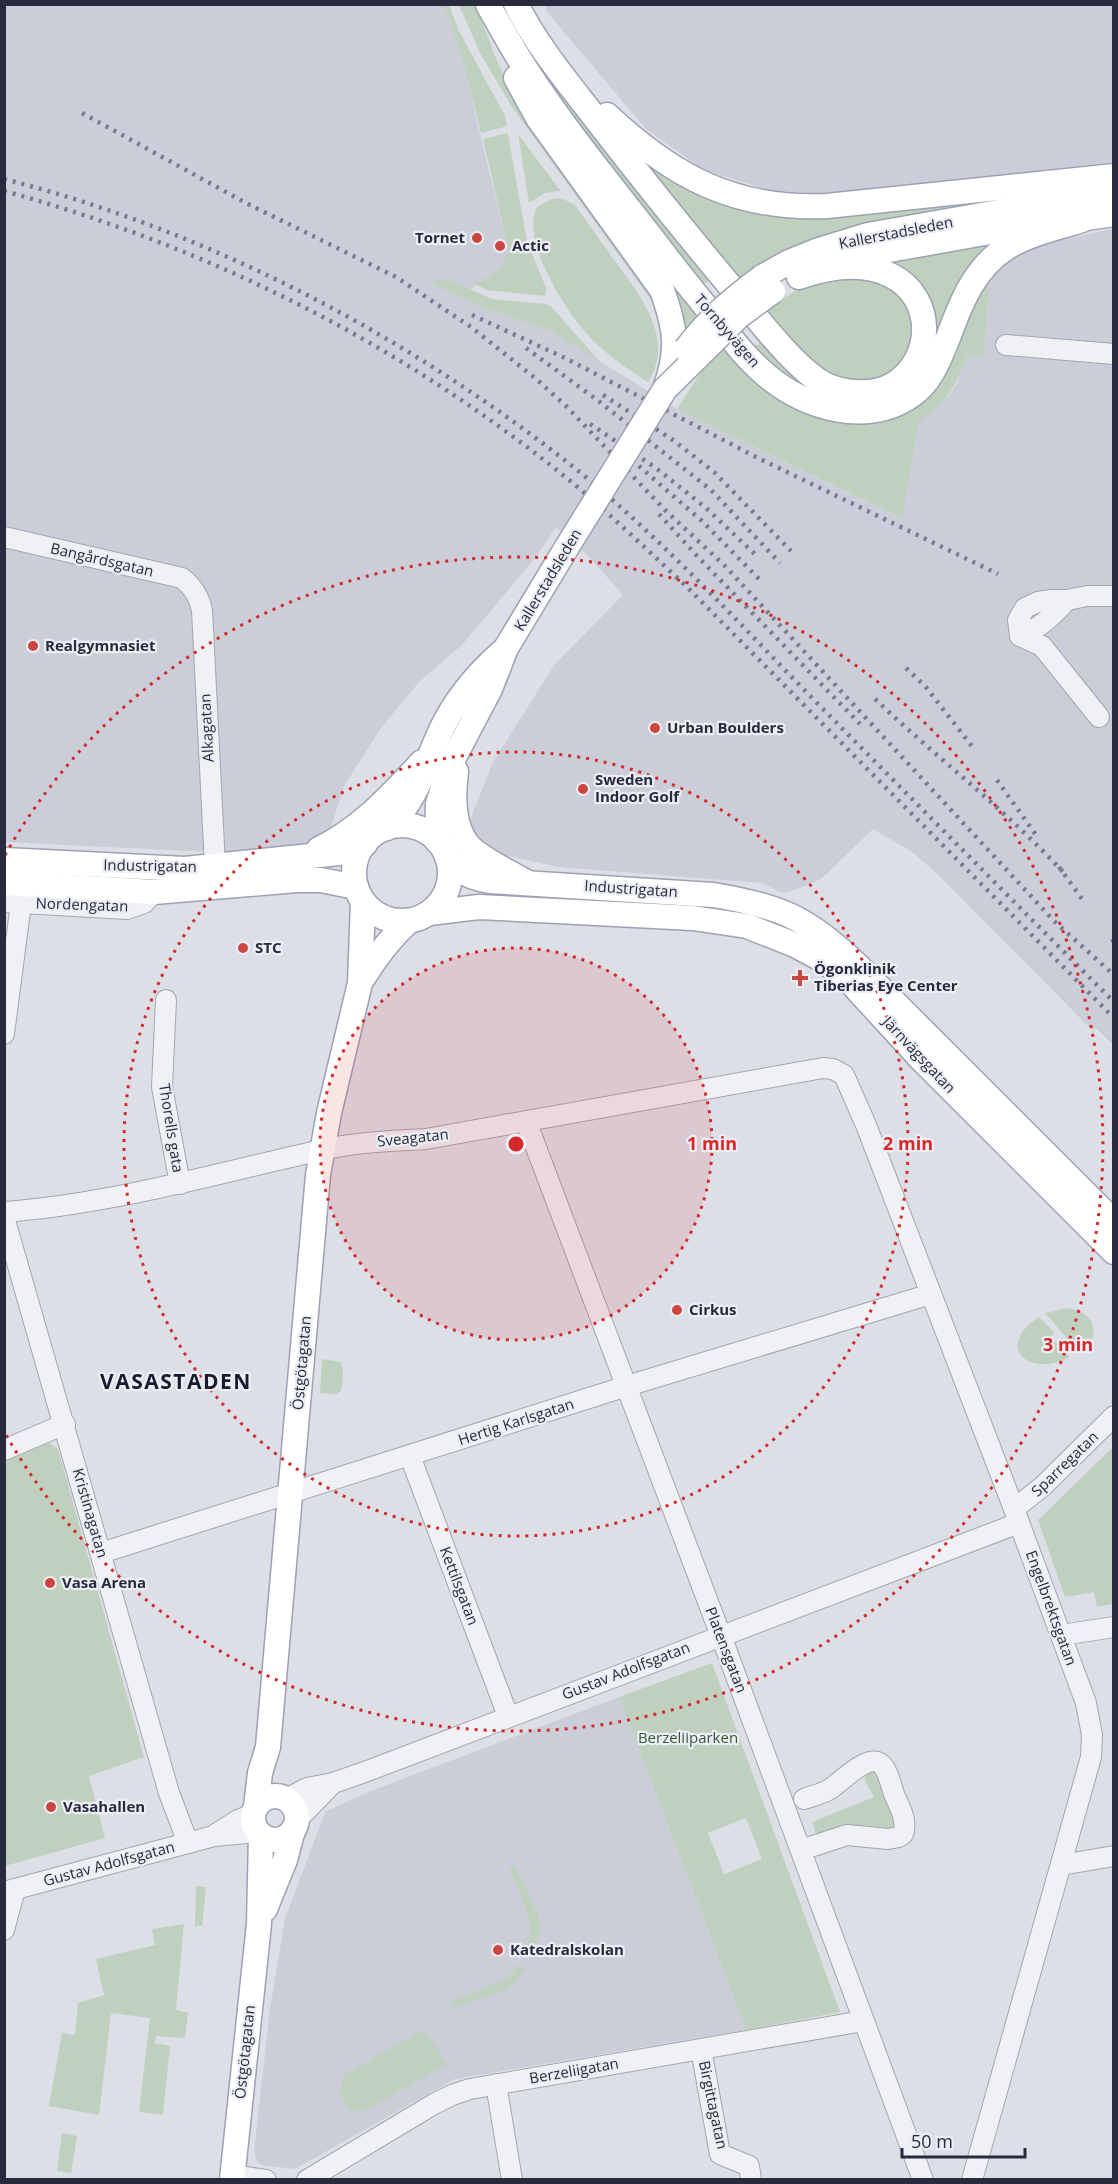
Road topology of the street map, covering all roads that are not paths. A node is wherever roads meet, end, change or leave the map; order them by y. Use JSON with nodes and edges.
{"nodes":[{"id":1,"x":516,"y":4,"type":"edge"},
{"id":2,"x":488,"y":5,"type":"edge"},
{"id":3,"x":555,"y":66,"type":"junction"},
{"id":4,"x":1113,"y":176,"type":"edge"},
{"id":5,"x":1113,"y":192,"type":"edge"},
{"id":6,"x":1113,"y":214,"type":"edge"},
{"id":7,"x":1082,"y":220,"type":"junction"},
{"id":8,"x":799,"y":277,"type":"junction"},
{"id":9,"x":767,"y":284,"type":"junction"},
{"id":10,"x":1006,"y":345,"type":"dead end"},
{"id":11,"x":1113,"y":354,"type":"edge"},
{"id":12,"x":669,"y":378,"type":"junction"},
{"id":13,"x":4,"y":537,"type":"edge"},
{"id":14,"x":195,"y":591,"type":"joint"},
{"id":15,"x":1113,"y":596,"type":"edge"},
{"id":16,"x":506,"y":648,"type":"junction"},
{"id":17,"x":1099,"y":717,"type":"dead end"},
{"id":18,"x":459,"y":746,"type":"junction"},
{"id":19,"x":432,"y":751,"type":"junction"},
{"id":20,"x":387,"y":828,"type":"junction"},
{"id":21,"x":365,"y":844,"type":"junction"},
{"id":22,"x":442,"y":849,"type":"junction"},
{"id":23,"x":301,"y":858,"type":"junction"},
{"id":24,"x":4,"y":860,"type":"edge"},
{"id":25,"x":215,"y":866,"type":"junction"},
{"id":26,"x":4,"y":883,"type":"edge"},
{"id":27,"x":528,"y":883,"type":"junction"},
{"id":28,"x":154,"y":892,"type":"junction"},
{"id":29,"x":360,"y":895,"type":"junction"},
{"id":30,"x":13,"y":903,"type":"edge"},
{"id":31,"x":653,"y":915,"type":"joint"},
{"id":32,"x":419,"y":917,"type":"junction"},
{"id":33,"x":817,"y":930,"type":"joint"},
{"id":34,"x":360,"y":983,"type":"junction"},
{"id":35,"x":166,"y":1000,"type":"dead end"},
{"id":36,"x":4,"y":1034,"type":"edge"},
{"id":37,"x":823,"y":1068,"type":"joint"},
{"id":38,"x":526,"y":1121,"type":"junction"},
{"id":39,"x":323,"y":1150,"type":"junction"},
{"id":40,"x":180,"y":1184,"type":"junction"},
{"id":41,"x":4,"y":1212,"type":"edge"},
{"id":42,"x":4,"y":1217,"type":"edge"},
{"id":43,"x":1113,"y":1222,"type":"edge"},
{"id":44,"x":1113,"y":1252,"type":"edge"},
{"id":45,"x":931,"y":1294,"type":"junction"},
{"id":46,"x":627,"y":1386,"type":"junction"},
{"id":47,"x":1113,"y":1416,"type":"edge"},
{"id":48,"x":65,"y":1424,"type":"junction"},
{"id":49,"x":4,"y":1450,"type":"edge"},
{"id":50,"x":410,"y":1456,"type":"junction"},
{"id":51,"x":290,"y":1493,"type":"junction"},
{"id":52,"x":1017,"y":1516,"type":"junction"},
{"id":53,"x":101,"y":1553,"type":"junction"},
{"id":54,"x":1113,"y":1627,"type":"edge"},
{"id":55,"x":721,"y":1635,"type":"junction"},
{"id":56,"x":1062,"y":1635,"type":"junction"},
{"id":57,"x":508,"y":1716,"type":"junction"},
{"id":58,"x":268,"y":1747,"type":"junction"},
{"id":59,"x":804,"y":1799,"type":"dead end"},
{"id":60,"x":290,"y":1812,"type":"junction"},
{"id":61,"x":257,"y":1822,"type":"junction"},
{"id":62,"x":188,"y":1843,"type":"junction"},
{"id":63,"x":801,"y":1850,"type":"junction"},
{"id":64,"x":1113,"y":1856,"type":"edge"},
{"id":65,"x":1061,"y":1865,"type":"junction"},
{"id":66,"x":10,"y":1890,"type":"edge"},
{"id":67,"x":259,"y":1924,"type":"junction"},
{"id":68,"x":4,"y":1930,"type":"edge"},
{"id":69,"x":863,"y":2020,"type":"junction"},
{"id":70,"x":701,"y":2049,"type":"junction"},
{"id":71,"x":496,"y":2084,"type":"junction"},
{"id":72,"x":232,"y":2177,"type":"edge"},
{"id":73,"x":266,"y":2180,"type":"edge"},
{"id":74,"x":307,"y":2180,"type":"edge"},
{"id":75,"x":512,"y":2180,"type":"edge"},
{"id":76,"x":751,"y":2180,"type":"edge"},
{"id":77,"x":923,"y":2180,"type":"edge"},
{"id":78,"x":972,"y":2180,"type":"edge"}],
"edges":[{"from":1,"to":3,"type":"main road","name":"Tornbyvägen"},
{"from":2,"to":7,"type":"main road","name":"Tornbyvägen"},
{"from":2,"to":12,"type":"main road","name":"Tornbyvägen"},
{"from":3,"to":4,"type":"main road","name":"Tornbyvägen"},
{"from":3,"to":8,"type":"main road","name":"Tornbyvägen"},
{"from":5,"to":9,"type":"main road","name":"Kallerstadsleden"},
{"from":6,"to":7,"type":"main road","name":"Kallerstadsleden"},
{"from":7,"to":8,"type":"main road","name":"Kallerstadsleden"},
{"from":8,"to":9,"type":"main road","name":"Kallerstadsleden"},
{"from":9,"to":12,"type":"main road","name":"Kallerstadsleden","bridge":true},
{"from":10,"to":11,"type":"street"},
{"from":12,"to":16,"type":"main road","name":"Kallerstadsleden","bridge":true},
{"from":13,"to":14,"type":"street","name":"Bangårdsgatan"},
{"from":14,"to":25,"type":"street","name":"Alkagatan"},
{"from":15,"to":17,"type":"street"},
{"from":16,"to":18,"type":"main road","name":"Kallerstadsleden"},
{"from":16,"to":19,"type":"main road","name":"Kallerstadsleden"},
{"from":18,"to":22,"type":"main road","name":"Kallerstadsleden"},
{"from":18,"to":27,"type":"main road"},
{"from":19,"to":20,"type":"main road","name":"Kallerstadsleden"},
{"from":19,"to":23,"type":"main road"},
{"from":20,"to":21,"type":"main road"},
{"from":20,"to":22,"type":"main road"},
{"from":21,"to":23,"type":"main road","name":"Industrigatan"},
{"from":21,"to":29,"type":"main road"},
{"from":22,"to":27,"type":"main road","name":"Industrigatan"},
{"from":22,"to":32,"type":"main road"},
{"from":23,"to":25,"type":"main road","name":"Industrigatan"},
{"from":24,"to":25,"type":"main road","name":"Industrigatan"},
{"from":26,"to":28,"type":"main road","name":"Industrigatan"},
{"from":27,"to":33,"type":"main road","name":"Industrigatan"},
{"from":28,"to":29,"type":"main road","name":"Industrigatan"},
{"from":28,"to":30,"type":"street","name":"Nordengatan"},
{"from":29,"to":32,"type":"main road"},
{"from":29,"to":34,"type":"main road","name":"Östgötagatan"},
{"from":30,"to":36,"type":"street"},
{"from":31,"to":32,"type":"main road","name":"Industrigatan"},
{"from":31,"to":44,"type":"main road","name":"Järnvägsgatan"},
{"from":32,"to":34,"type":"main road","name":"Östgötagatan"},
{"from":33,"to":43,"type":"main road","name":"Järnvägsgatan"},
{"from":34,"to":39,"type":"main road","name":"Östgötagatan"},
{"from":35,"to":40,"type":"street","name":"Thorells gata"},
{"from":37,"to":38,"type":"street","name":"Sveagatan"},
{"from":37,"to":45,"type":"street","name":"Engelbrektsgatan"},
{"from":38,"to":39,"type":"street","name":"Sveagatan"},
{"from":38,"to":46,"type":"street","name":"Platensgatan"},
{"from":39,"to":40,"type":"street","name":"Sveagatan"},
{"from":39,"to":51,"type":"main road","name":"Östgötagatan"},
{"from":40,"to":41,"type":"street","name":"Sveagatan"},
{"from":42,"to":48,"type":"street","name":"Kristinagatan"},
{"from":45,"to":46,"type":"street","name":"Hertig Karlsgatan"},
{"from":45,"to":52,"type":"street","name":"Engelbrektsgatan"},
{"from":46,"to":50,"type":"street","name":"Hertig Karlsgatan"},
{"from":46,"to":55,"type":"street","name":"Platensgatan"},
{"from":47,"to":52,"type":"street","name":"Sparregatan"},
{"from":48,"to":49,"type":"street"},
{"from":48,"to":53,"type":"street","name":"Kristinagatan"},
{"from":50,"to":51,"type":"street","name":"Hertig Karlsgatan"},
{"from":50,"to":57,"type":"street","name":"Kettilsgatan"},
{"from":51,"to":53,"type":"street","name":"Hertig Karlsgatan"},
{"from":51,"to":58,"type":"main road","name":"Östgötagatan"},
{"from":52,"to":55,"type":"street","name":"Gustav Adolfsgatan"},
{"from":52,"to":56,"type":"street","name":"Engelbrektsgatan"},
{"from":53,"to":62,"type":"street","name":"Kristinagatan"},
{"from":54,"to":56,"type":"street"},
{"from":55,"to":57,"type":"street","name":"Gustav Adolfsgatan"},
{"from":55,"to":63,"type":"street","name":"Platensgatan"},
{"from":56,"to":65,"type":"street","name":"Engelbrektsgatan"},
{"from":57,"to":60,"type":"street","name":"Gustav Adolfsgatan"},
{"from":58,"to":60,"type":"main road","name":"Östgötagatan"},
{"from":58,"to":61,"type":"main road","name":"Östgötagatan"},
{"from":59,"to":63,"type":"street"},
{"from":60,"to":61,"type":"main road"},
{"from":60,"to":61,"type":"main road"},
{"from":60,"to":67,"type":"main road","name":"Östgötagatan"},
{"from":61,"to":62,"type":"street","name":"Gustav Adolfsgatan"},
{"from":61,"to":67,"type":"main road","name":"Östgötagatan"},
{"from":62,"to":66,"type":"street","name":"Gustav Adolfsgatan"},
{"from":63,"to":69,"type":"street","name":"Platensgatan"},
{"from":64,"to":65,"type":"street"},
{"from":65,"to":78,"type":"street","name":"Engelbrektsgatan"},
{"from":66,"to":68,"type":"street"},
{"from":67,"to":72,"type":"main road","name":"Östgötagatan"},
{"from":69,"to":70,"type":"street","name":"Berzeliigatan"},
{"from":69,"to":77,"type":"street","name":"Platensgatan"},
{"from":70,"to":71,"type":"street","name":"Berzeliigatan"},
{"from":70,"to":76,"type":"street","name":"Birgittagatan"},
{"from":71,"to":74,"type":"street","name":"Berzeliigatan"},
{"from":71,"to":75,"type":"street"},
{"from":72,"to":73,"type":"street"}]}
